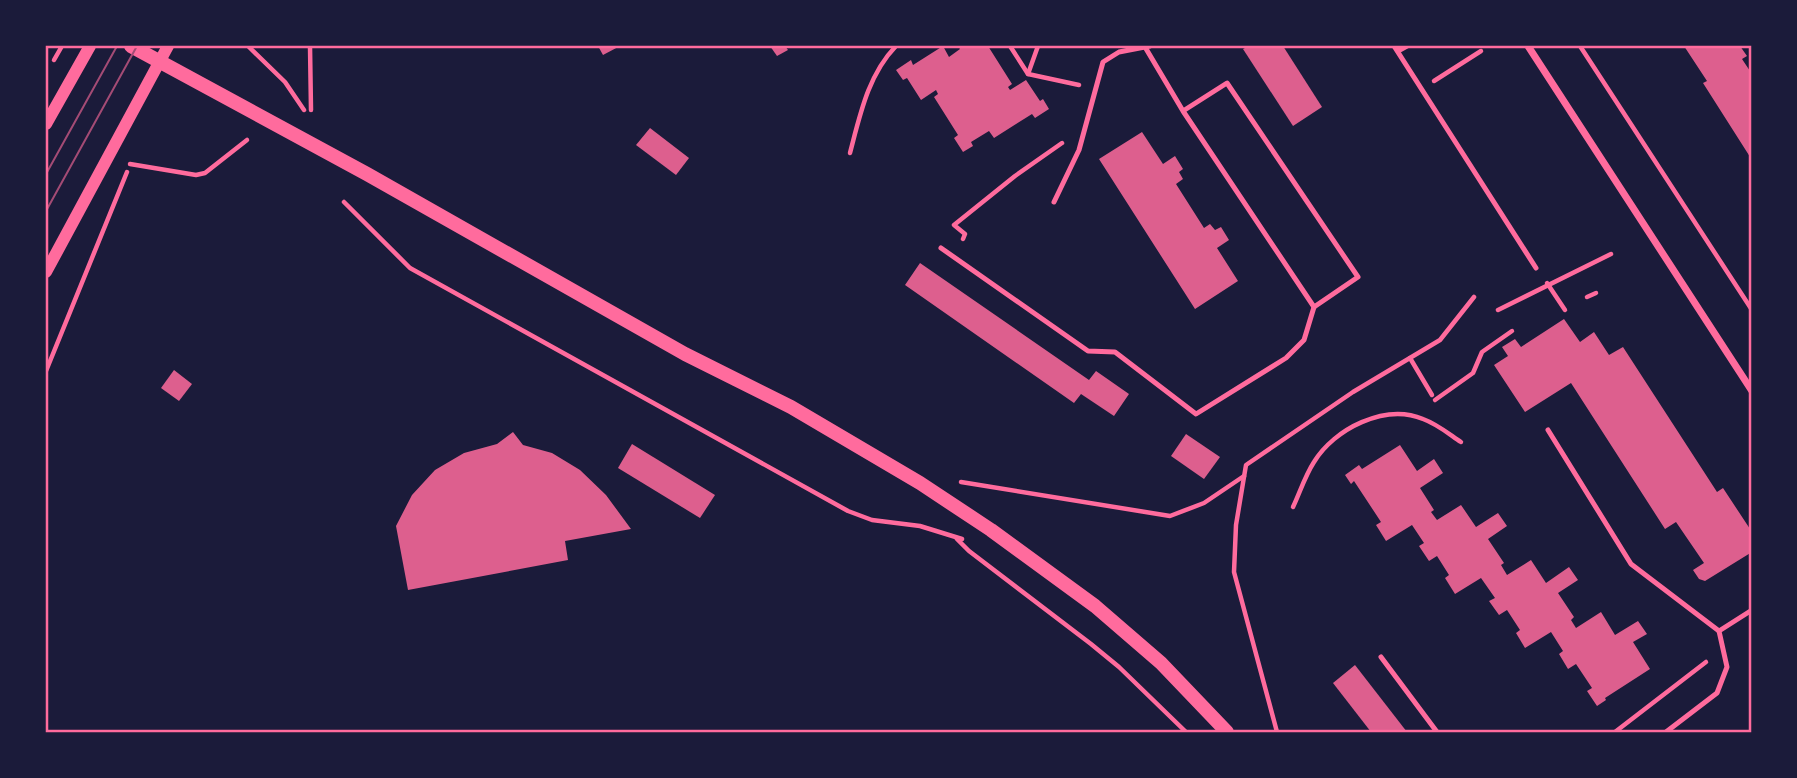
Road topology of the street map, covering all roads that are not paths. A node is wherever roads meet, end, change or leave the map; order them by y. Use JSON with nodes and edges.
{"nodes":[{"id":1,"x":90,"y":46,"type":"edge"},
{"id":2,"x":131,"y":46,"type":"edge"},
{"id":3,"x":168,"y":46,"type":"edge"},
{"id":4,"x":1147,"y":46,"type":"edge"},
{"id":5,"x":1407,"y":46,"type":"edge"},
{"id":6,"x":1528,"y":46,"type":"edge"},
{"id":7,"x":1396,"y":48,"type":"edge"},
{"id":8,"x":1183,"y":111,"type":"junction"},
{"id":9,"x":46,"y":124,"type":"edge"},
{"id":10,"x":1054,"y":202,"type":"dead end"},
{"id":11,"x":941,"y":248,"type":"dead end"},
{"id":12,"x":1536,"y":268,"type":"road end"},
{"id":13,"x":46,"y":272,"type":"edge"},
{"id":14,"x":1314,"y":307,"type":"junction"},
{"id":15,"x":1752,"y":391,"type":"edge"},
{"id":16,"x":1548,"y":430,"type":"dead end"},
{"id":17,"x":1752,"y":610,"type":"edge"},
{"id":18,"x":1719,"y":631,"type":"junction"},
{"id":19,"x":1381,"y":657,"type":"dead end"},
{"id":20,"x":1227,"y":733,"type":"edge"},
{"id":21,"x":1437,"y":733,"type":"edge"},
{"id":22,"x":1666,"y":733,"type":"edge"}],
"edges":[{"from":1,"to":9,"type":"street"},
{"from":2,"to":20,"type":"main road"},
{"from":3,"to":13,"type":"street"},
{"from":4,"to":8,"type":"lane"},
{"from":4,"to":10,"type":"lane"},
{"from":5,"to":7,"type":"lane"},
{"from":6,"to":15,"type":"street"},
{"from":7,"to":12,"type":"lane"},
{"from":8,"to":14,"type":"lane"},
{"from":8,"to":14,"type":"lane"},
{"from":11,"to":14,"type":"lane"},
{"from":16,"to":18,"type":"lane"},
{"from":17,"to":18,"type":"lane"},
{"from":18,"to":22,"type":"lane"},
{"from":19,"to":21,"type":"lane"}]}
